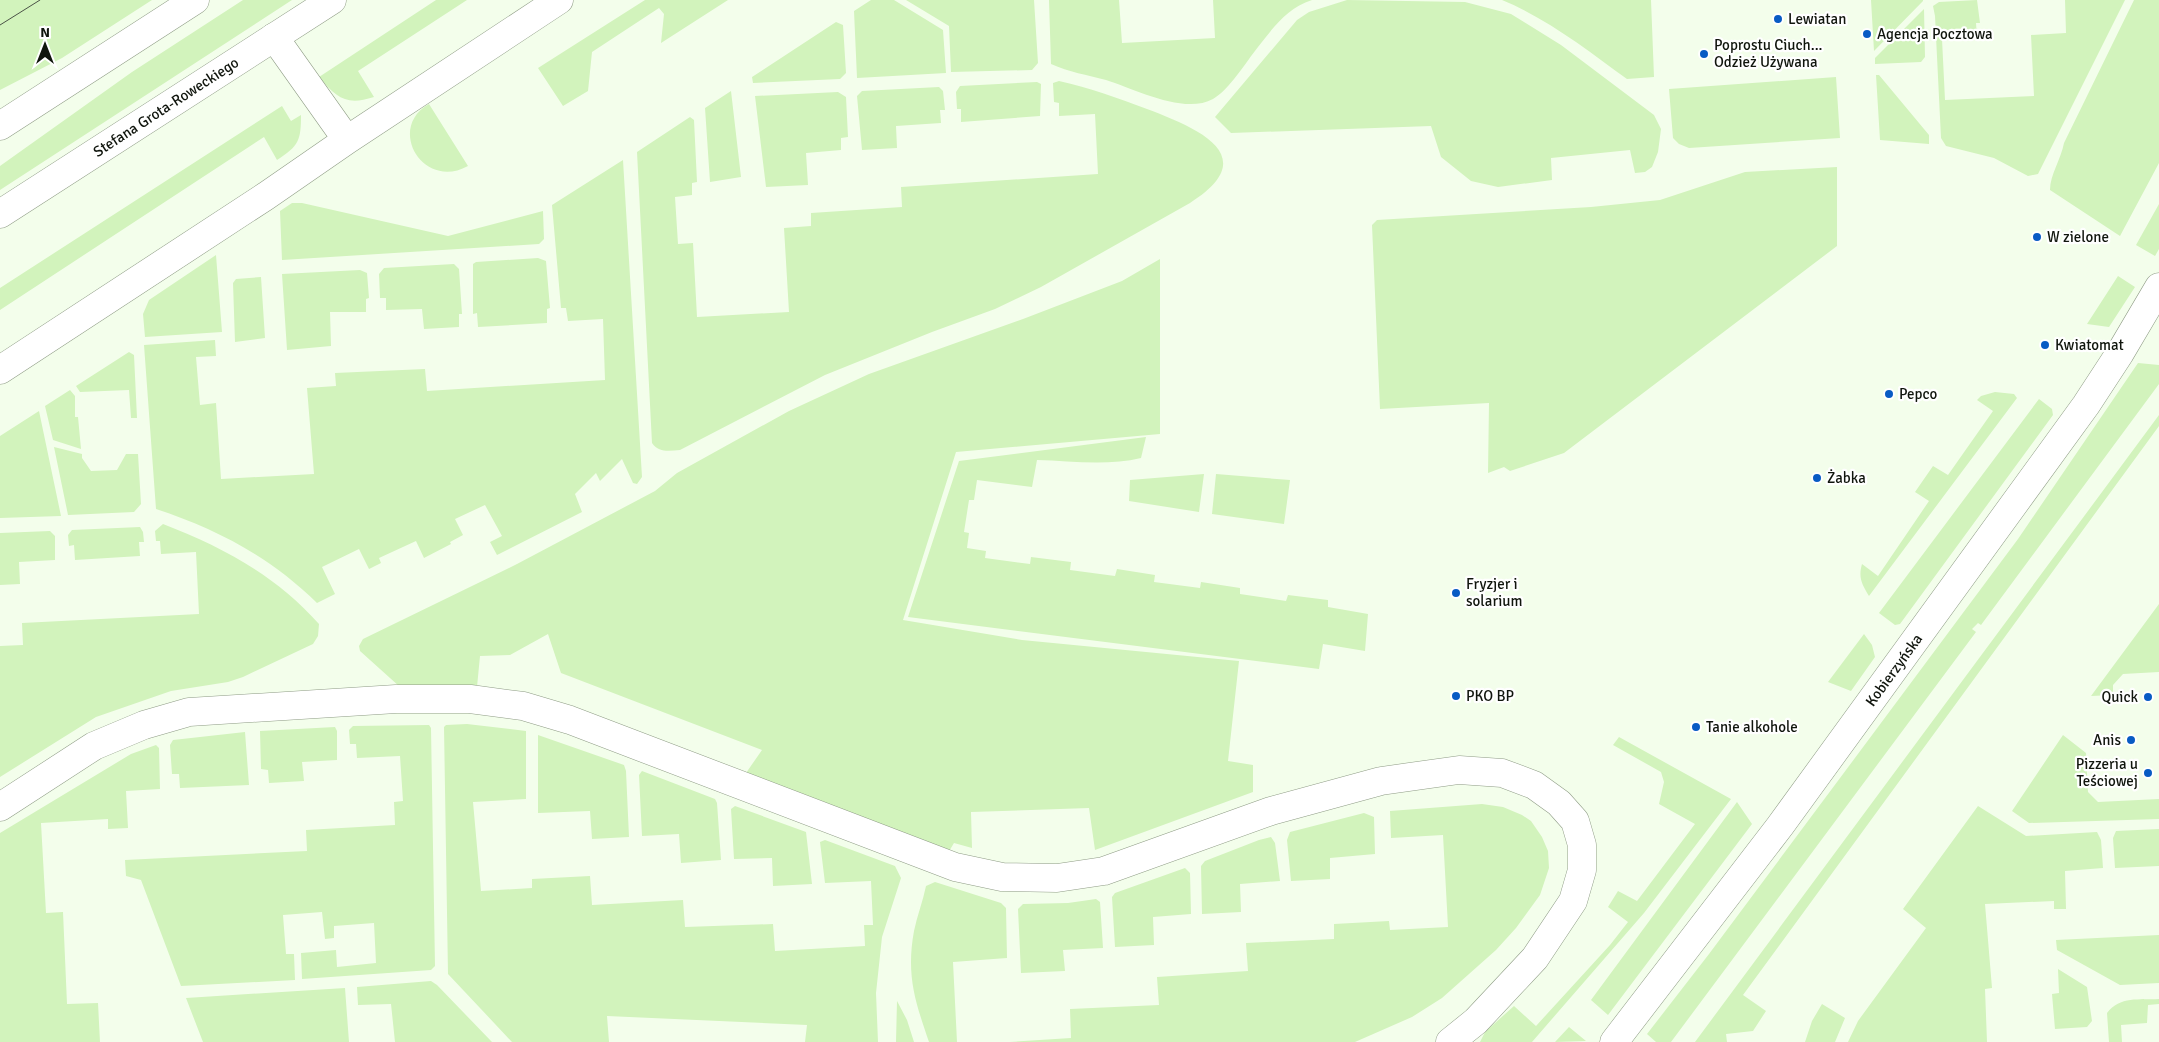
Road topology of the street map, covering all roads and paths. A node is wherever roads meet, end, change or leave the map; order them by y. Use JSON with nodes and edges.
{"nodes":[{"id":1,"x":195,"y":0,"type":"edge"},
{"id":2,"x":332,"y":0,"type":"edge"},
{"id":3,"x":559,"y":0,"type":"edge"},
{"id":4,"x":274,"y":37,"type":"junction"},
{"id":5,"x":0,"y":126,"type":"edge"},
{"id":6,"x":347,"y":140,"type":"junction"},
{"id":7,"x":0,"y":214,"type":"edge"},
{"id":8,"x":2159,"y":287,"type":"edge"},
{"id":9,"x":0,"y":370,"type":"edge"},
{"id":10,"x":0,"y":807,"type":"edge"},
{"id":11,"x":1450,"y":1042,"type":"edge"},
{"id":12,"x":1614,"y":1042,"type":"edge"}],
"edges":[{"from":1,"to":5,"type":"street"},
{"from":2,"to":4,"type":"street","name":"Stefana Grota-Roweckiego"},
{"from":3,"to":6,"type":"street"},
{"from":4,"to":6,"type":"street"},
{"from":4,"to":7,"type":"street","name":"Stefana Grota-Roweckiego"},
{"from":6,"to":9,"type":"street"},
{"from":8,"to":12,"type":"street","name":"Kobierzyńska"},
{"from":10,"to":11,"type":"street"}]}
